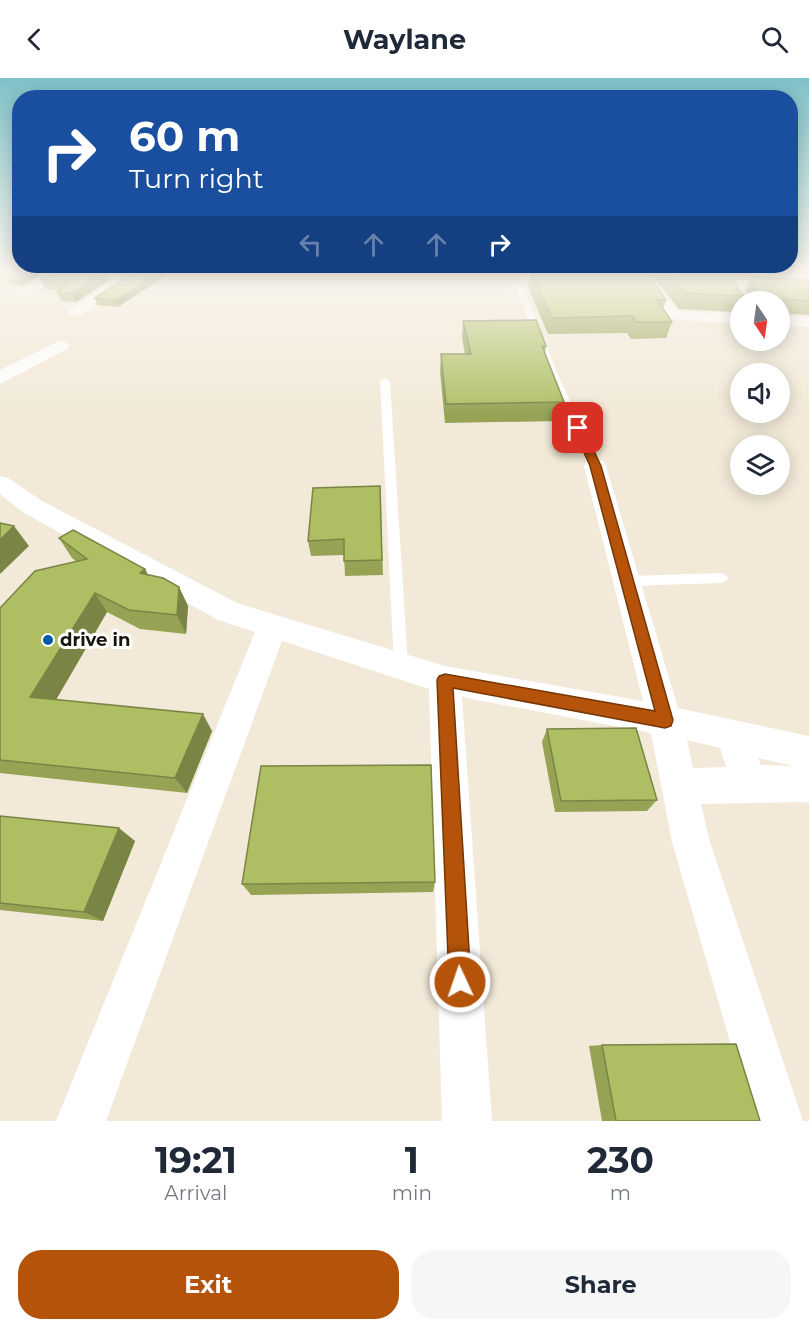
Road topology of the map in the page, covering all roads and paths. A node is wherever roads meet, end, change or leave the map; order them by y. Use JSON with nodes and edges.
{"nodes":[{"id":1,"x":532,"y":319,"type":"edge"},
{"id":2,"x":790,"y":321,"type":"edge"},
{"id":3,"x":809,"y":322,"type":"edge"},
{"id":4,"x":61,"y":345,"type":"dead end"},
{"id":5,"x":0,"y":378,"type":"edge"},
{"id":6,"x":385,"y":381,"type":"dead end"},
{"id":7,"x":595,"y":466,"type":"joint"},
{"id":8,"x":0,"y":483,"type":"edge"},
{"id":9,"x":722,"y":578,"type":"dead end"},
{"id":10,"x":629,"y":582,"type":"junction"},
{"id":11,"x":273,"y":625,"type":"junction"},
{"id":12,"x":401,"y":666,"type":"junction"},
{"id":13,"x":445,"y":680,"type":"junction"},
{"id":14,"x":665,"y":720,"type":"junction"},
{"id":15,"x":733,"y":736,"type":"junction"},
{"id":16,"x":809,"y":753,"type":"edge"},
{"id":17,"x":750,"y":783,"type":"junction"},
{"id":18,"x":809,"y":784,"type":"edge"},
{"id":19,"x":680,"y":787,"type":"junction"},
{"id":20,"x":81,"y":1121,"type":"edge"},
{"id":21,"x":467,"y":1121,"type":"edge"},
{"id":22,"x":778,"y":1121,"type":"edge"}],
"edges":[{"from":1,"to":7,"type":"lane"},
{"from":2,"to":3,"type":"street"},
{"from":4,"to":5,"type":"street"},
{"from":6,"to":12,"type":"lane"},
{"from":7,"to":10,"type":"street"},
{"from":8,"to":11,"type":"street"},
{"from":9,"to":10,"type":"lane"},
{"from":10,"to":14,"type":"street"},
{"from":11,"to":12,"type":"street"},
{"from":11,"to":20,"type":"street"},
{"from":12,"to":13,"type":"street"},
{"from":13,"to":14,"type":"street"},
{"from":13,"to":21,"type":"street"},
{"from":14,"to":15,"type":"street"},
{"from":14,"to":19,"type":"street"},
{"from":15,"to":16,"type":"street"},
{"from":15,"to":17,"type":"street"},
{"from":17,"to":18,"type":"street"},
{"from":17,"to":19,"type":"street"},
{"from":19,"to":22,"type":"street"}]}
